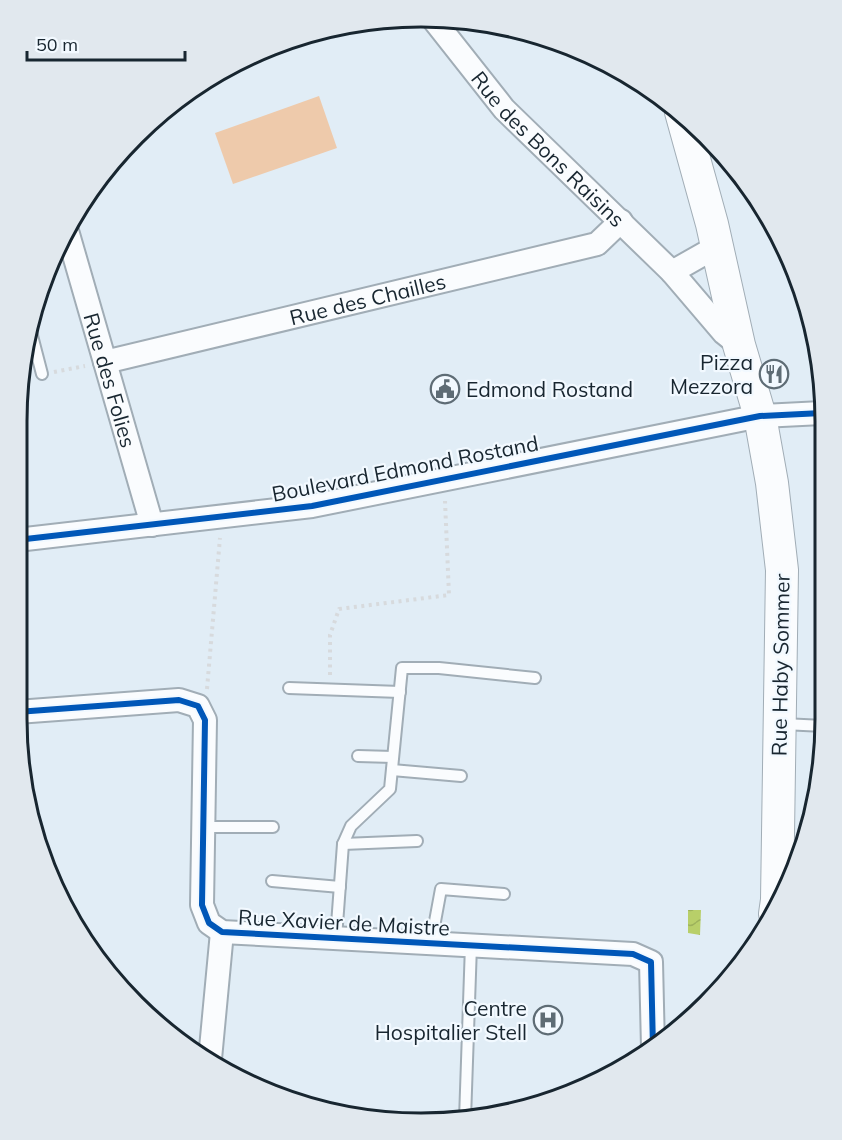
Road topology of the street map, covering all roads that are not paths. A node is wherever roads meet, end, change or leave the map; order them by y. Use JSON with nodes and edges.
{"nodes":[{"id":1,"x":440,"y":28,"type":"edge"},
{"id":2,"x":686,"y":129,"type":"edge"},
{"id":3,"x":621,"y":221,"type":"junction"},
{"id":4,"x":70,"y":242,"type":"edge"},
{"id":5,"x":716,"y":247,"type":"junction"},
{"id":6,"x":672,"y":272,"type":"junction"},
{"id":7,"x":739,"y":345,"type":"junction"},
{"id":8,"x":35,"y":346,"type":"edge"},
{"id":9,"x":105,"y":362,"type":"junction"},
{"id":10,"x":42,"y":374,"type":"road end"},
{"id":11,"x":815,"y":413,"type":"edge"},
{"id":12,"x":760,"y":416,"type":"junction"},
{"id":13,"x":152,"y":525,"type":"junction"},
{"id":14,"x":27,"y":539,"type":"edge"},
{"id":15,"x":535,"y":678,"type":"dead end"},
{"id":16,"x":289,"y":688,"type":"dead end"},
{"id":17,"x":399,"y":692,"type":"junction"},
{"id":18,"x":27,"y":710,"type":"edge"},
{"id":19,"x":780,"y":723,"type":"junction"},
{"id":20,"x":815,"y":725,"type":"edge"},
{"id":21,"x":358,"y":756,"type":"dead end"},
{"id":22,"x":393,"y":757,"type":"junction"},
{"id":23,"x":392,"y":770,"type":"junction"},
{"id":24,"x":461,"y":776,"type":"dead end"},
{"id":25,"x":202,"y":827,"type":"junction"},
{"id":26,"x":273,"y":827,"type":"dead end"},
{"id":27,"x":417,"y":841,"type":"dead end"},
{"id":28,"x":343,"y":844,"type":"junction"},
{"id":29,"x":272,"y":881,"type":"dead end"},
{"id":30,"x":777,"y":886,"type":"edge"},
{"id":31,"x":340,"y":887,"type":"junction"},
{"id":32,"x":504,"y":894,"type":"dead end"},
{"id":33,"x":222,"y":932,"type":"junction"},
{"id":34,"x":336,"y":938,"type":"junction"},
{"id":35,"x":432,"y":943,"type":"junction"},
{"id":36,"x":471,"y":945,"type":"junction"},
{"id":37,"x":653,"y":1038,"type":"edge"},
{"id":38,"x":211,"y":1052,"type":"edge"},
{"id":39,"x":465,"y":1111,"type":"edge"}],
"edges":[{"from":1,"to":3,"type":"street","name":"Rue des Bons Raisins"},
{"from":2,"to":5,"type":"street"},
{"from":3,"to":6,"type":"street","name":"Rue des Bons Raisins"},
{"from":3,"to":9,"type":"street","name":"Rue des Chailles"},
{"from":4,"to":9,"type":"street","name":"Rue des Folies"},
{"from":5,"to":6,"type":"street"},
{"from":5,"to":7,"type":"street"},
{"from":6,"to":7,"type":"street","name":"Rue des Bons Raisins"},
{"from":7,"to":12,"type":"street"},
{"from":8,"to":10,"type":"lane"},
{"from":9,"to":13,"type":"street","name":"Rue des Folies"},
{"from":11,"to":12,"type":"street","name":"Boulevard Edmond Rostand"},
{"from":12,"to":13,"type":"street","name":"Boulevard Edmond Rostand"},
{"from":12,"to":19,"type":"street","name":"Rue Haby Sommer"},
{"from":13,"to":14,"type":"street","name":"Boulevard Edmond Rostand"},
{"from":15,"to":17,"type":"lane"},
{"from":16,"to":17,"type":"lane"},
{"from":17,"to":22,"type":"lane"},
{"from":18,"to":25,"type":"street","name":"Rue Xavier de Maistre"},
{"from":19,"to":20,"type":"lane"},
{"from":19,"to":30,"type":"street","name":"Rue Haby Sommer"},
{"from":21,"to":22,"type":"lane"},
{"from":22,"to":23,"type":"lane"},
{"from":23,"to":24,"type":"lane"},
{"from":23,"to":28,"type":"lane"},
{"from":25,"to":26,"type":"lane"},
{"from":25,"to":33,"type":"street","name":"Rue Xavier de Maistre"},
{"from":27,"to":28,"type":"lane"},
{"from":28,"to":31,"type":"lane"},
{"from":29,"to":31,"type":"lane"},
{"from":31,"to":34,"type":"lane"},
{"from":32,"to":35,"type":"lane"},
{"from":33,"to":34,"type":"street","name":"Rue Xavier de Maistre"},
{"from":33,"to":38,"type":"street"},
{"from":34,"to":35,"type":"street","name":"Rue Xavier de Maistre"},
{"from":35,"to":36,"type":"street","name":"Rue Xavier de Maistre"},
{"from":36,"to":37,"type":"street","name":"Rue Xavier de Maistre"},
{"from":36,"to":39,"type":"lane"}]}
